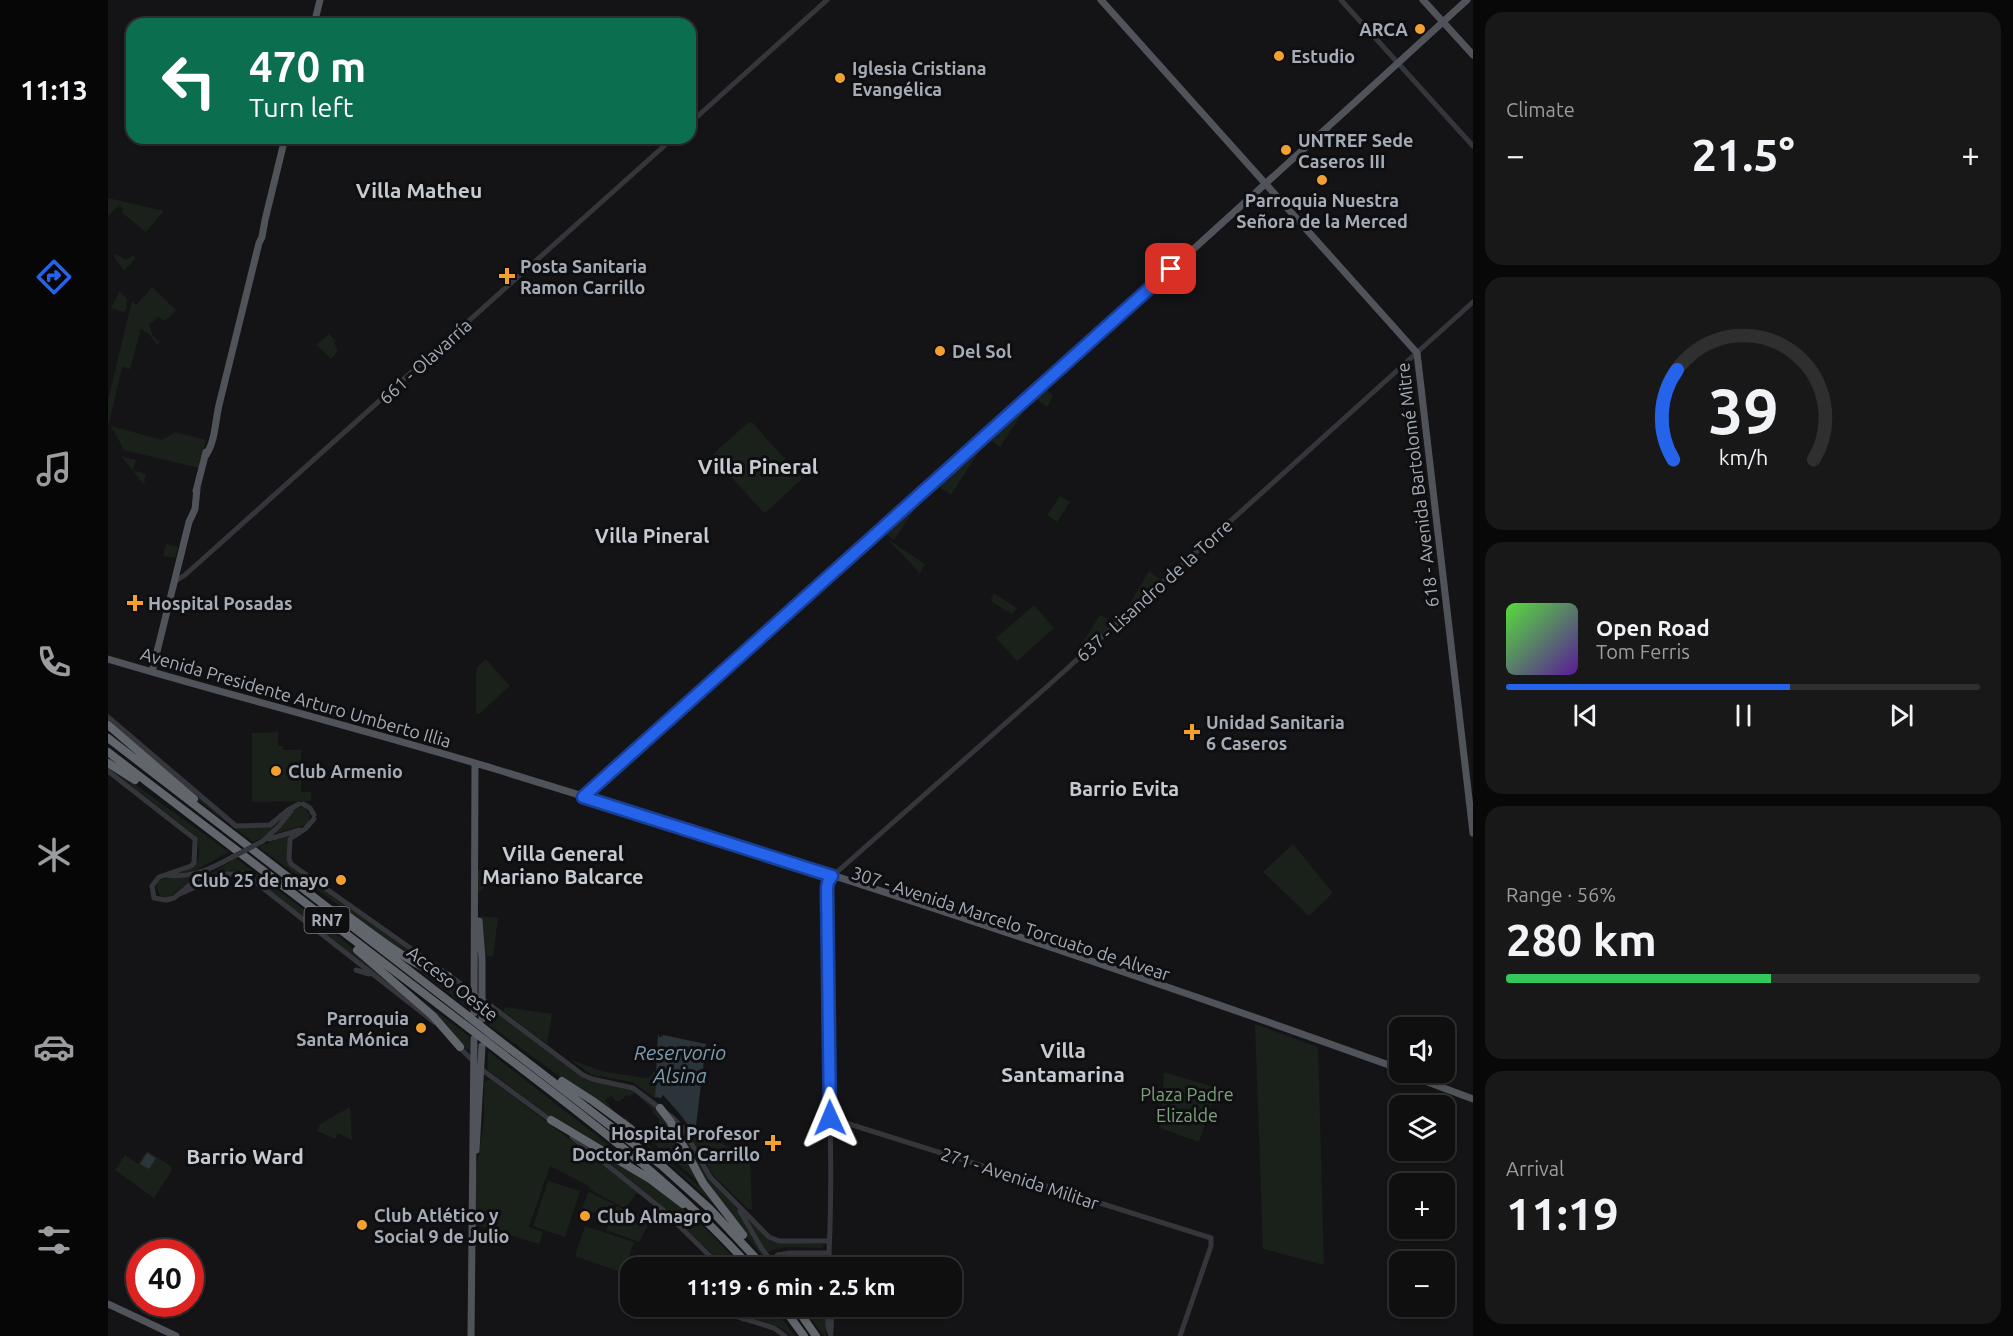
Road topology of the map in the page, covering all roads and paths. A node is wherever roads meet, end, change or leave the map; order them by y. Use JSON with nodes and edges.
{"nodes":[{"id":1,"x":320,"y":0,"type":"edge"},
{"id":2,"x":827,"y":0,"type":"edge"},
{"id":3,"x":1101,"y":0,"type":"edge"},
{"id":4,"x":1341,"y":0,"type":"edge"},
{"id":5,"x":1423,"y":0,"type":"edge"},
{"id":6,"x":1467,"y":0,"type":"edge"},
{"id":7,"x":316,"y":18,"type":"edge"},
{"id":8,"x":1443,"y":22,"type":"junction"},
{"id":9,"x":1473,"y":55,"type":"edge"},
{"id":10,"x":1398,"y":63,"type":"junction"},
{"id":11,"x":696,"y":118,"type":"edge"},
{"id":12,"x":284,"y":144,"type":"edge"},
{"id":13,"x":666,"y":144,"type":"edge"},
{"id":14,"x":1473,"y":146,"type":"edge"},
{"id":15,"x":1266,"y":183,"type":"junction"},
{"id":16,"x":1473,"y":302,"type":"edge"},
{"id":17,"x":1417,"y":353,"type":"junction"},
{"id":18,"x":174,"y":582,"type":"junction"},
{"id":19,"x":108,"y":659,"type":"edge"},
{"id":20,"x":152,"y":672,"type":"junction"},
{"id":21,"x":108,"y":717,"type":"edge"},
{"id":22,"x":108,"y":725,"type":"edge"},
{"id":23,"x":108,"y":738,"type":"edge"},
{"id":24,"x":108,"y":752,"type":"edge"},
{"id":25,"x":108,"y":763,"type":"edge"},
{"id":26,"x":476,"y":764,"type":"junction"},
{"id":27,"x":108,"y":771,"type":"edge"},
{"id":28,"x":582,"y":799,"type":"junction"},
{"id":29,"x":299,"y":805,"type":"junction"},
{"id":30,"x":186,"y":812,"type":"junction"},
{"id":31,"x":305,"y":830,"type":"junction"},
{"id":32,"x":1473,"y":833,"type":"edge"},
{"id":33,"x":263,"y":841,"type":"junction"},
{"id":34,"x":244,"y":843,"type":"junction"},
{"id":35,"x":208,"y":870,"type":"junction"},
{"id":36,"x":163,"y":875,"type":"junction"},
{"id":37,"x":831,"y":878,"type":"junction"},
{"id":38,"x":300,"y":886,"type":"junction"},
{"id":39,"x":180,"y":894,"type":"junction"},
{"id":40,"x":327,"y":920,"type":"junction"},
{"id":41,"x":356,"y":970,"type":"dead end"},
{"id":42,"x":373,"y":975,"type":"junction"},
{"id":43,"x":448,"y":976,"type":"junction"},
{"id":44,"x":478,"y":996,"type":"junction"},
{"id":45,"x":471,"y":1014,"type":"junction"},
{"id":46,"x":482,"y":1018,"type":"dead end"},
{"id":47,"x":474,"y":1039,"type":"dead end"},
{"id":48,"x":486,"y":1046,"type":"junction"},
{"id":49,"x":460,"y":1047,"type":"junction"},
{"id":50,"x":519,"y":1054,"type":"junction"},
{"id":51,"x":474,"y":1062,"type":"junction"},
{"id":52,"x":1389,"y":1067,"type":"edge"},
{"id":53,"x":481,"y":1069,"type":"junction"},
{"id":54,"x":1432,"y":1083,"type":"edge"},
{"id":55,"x":1436,"y":1083,"type":"edge"},
{"id":56,"x":1473,"y":1098,"type":"edge"},
{"id":57,"x":660,"y":1108,"type":"junction"},
{"id":58,"x":830,"y":1118,"type":"junction"},
{"id":59,"x":551,"y":1120,"type":"junction"},
{"id":60,"x":631,"y":1129,"type":"dead end"},
{"id":61,"x":472,"y":1176,"type":"junction"},
{"id":62,"x":735,"y":1202,"type":"junction"},
{"id":63,"x":727,"y":1241,"type":"junction"},
{"id":64,"x":830,"y":1241,"type":"junction"},
{"id":65,"x":806,"y":1252,"type":"junction"},
{"id":66,"x":829,"y":1253,"type":"junction"},
{"id":67,"x":711,"y":1257,"type":"edge"},
{"id":68,"x":741,"y":1257,"type":"edge"},
{"id":69,"x":755,"y":1257,"type":"edge"},
{"id":70,"x":757,"y":1257,"type":"edge"},
{"id":71,"x":768,"y":1257,"type":"edge"},
{"id":72,"x":775,"y":1257,"type":"edge"},
{"id":73,"x":812,"y":1257,"type":"edge"},
{"id":74,"x":829,"y":1257,"type":"edge"},
{"id":75,"x":108,"y":1304,"type":"edge"},
{"id":76,"x":738,"y":1317,"type":"edge"},
{"id":77,"x":790,"y":1317,"type":"edge"},
{"id":78,"x":803,"y":1317,"type":"edge"},
{"id":79,"x":830,"y":1317,"type":"edge"},
{"id":80,"x":743,"y":1319,"type":"joint"},
{"id":81,"x":830,"y":1335,"type":"edge"},
{"id":82,"x":176,"y":1336,"type":"edge"},
{"id":83,"x":471,"y":1336,"type":"edge"},
{"id":84,"x":785,"y":1336,"type":"edge"},
{"id":85,"x":804,"y":1336,"type":"edge"},
{"id":86,"x":816,"y":1336,"type":"edge"},
{"id":87,"x":1180,"y":1336,"type":"edge"}],
"edges":[{"from":1,"to":7,"type":"main road"},
{"from":2,"to":11,"type":"street"},
{"from":3,"to":15,"type":"main road","name":"618 - Avenida Bartolomé Mitre"},
{"from":4,"to":10,"type":"street"},
{"from":5,"to":8,"type":"main road"},
{"from":6,"to":8,"type":"main road"},
{"from":8,"to":9,"type":"main road"},
{"from":8,"to":10,"type":"main road"},
{"from":10,"to":14,"type":"street"},
{"from":10,"to":15,"type":"main road"},
{"from":12,"to":18,"type":"main road"},
{"from":13,"to":18,"type":"street","name":"661 - Olavarría"},
{"from":15,"to":17,"type":"main road","name":"618 - Avenida Bartolomé Mitre"},
{"from":15,"to":28,"type":"main road"},
{"from":16,"to":17,"type":"street","name":"637 - Lisandro de la Torre"},
{"from":17,"to":32,"type":"main road","name":"618 - Avenida Bartolomé Mitre"},
{"from":17,"to":37,"type":"street","name":"637 - Lisandro de la Torre"},
{"from":18,"to":20,"type":"main road"},
{"from":19,"to":20,"type":"main road","name":"Avenida Presidente Arturo Umberto Illia"},
{"from":20,"to":26,"type":"main road","name":"Avenida Presidente Arturo Umberto Illia"},
{"from":21,"to":29,"type":"street"},
{"from":22,"to":34,"type":"highway"},
{"from":23,"to":34,"type":"highway","name":"Acceso Oeste","number":"RN7"},
{"from":24,"to":30,"type":"highway","name":"Acceso Oeste","number":"RN7"},
{"from":25,"to":30,"type":"highway"},
{"from":26,"to":28,"type":"main road","name":"307 - Avenida Marcelo Torcuato de Alvear"},
{"from":26,"to":28,"type":"main road","name":"307 - Avenida Marcelo Torcuato de Alvear"},
{"from":26,"to":44,"type":"main road"},
{"from":27,"to":36,"type":"street"},
{"from":28,"to":37,"type":"main road","name":"307 - Avenida Marcelo Torcuato de Alvear"},
{"from":29,"to":31,"type":"street"},
{"from":29,"to":33,"type":"street"},
{"from":30,"to":40,"type":"highway","name":"Acceso Oeste","number":"RN7"},
{"from":31,"to":33,"type":"street"},
{"from":31,"to":43,"type":"street"},
{"from":33,"to":35,"type":"street","bridge":true},
{"from":34,"to":38,"type":"highway","name":"Acceso Oeste","number":"RN7"},
{"from":35,"to":36,"type":"street"},
{"from":35,"to":39,"type":"street"},
{"from":36,"to":39,"type":"street"},
{"from":37,"to":52,"type":"main road","name":"307 - Avenida Marcelo Torcuato de Alvear"},
{"from":37,"to":58,"type":"street"},
{"from":38,"to":43,"type":"highway"},
{"from":38,"to":45,"type":"highway","name":"Acceso Oeste","number":"RN7"},
{"from":39,"to":42,"type":"street"},
{"from":40,"to":48,"type":"highway","name":"Acceso Oeste","number":"RN7","bridge":true},
{"from":40,"to":49,"type":"highway"},
{"from":41,"to":42,"type":"street"},
{"from":42,"to":49,"type":"street"},
{"from":43,"to":44,"type":"street"},
{"from":44,"to":45,"type":"main road"},
{"from":44,"to":46,"type":"main road"},
{"from":44,"to":57,"type":"street"},
{"from":45,"to":50,"type":"highway","name":"Acceso Oeste","number":"RN7","bridge":true},
{"from":47,"to":51,"type":"main road"},
{"from":48,"to":53,"type":"main road"},
{"from":48,"to":63,"type":"highway","name":"Acceso Oeste","number":"RN7"},
{"from":49,"to":51,"type":"street"},
{"from":50,"to":60,"type":"highway"},
{"from":50,"to":69,"type":"highway","name":"Acceso Oeste","number":"RN7"},
{"from":51,"to":53,"type":"street"},
{"from":51,"to":61,"type":"main road"},
{"from":53,"to":59,"type":"street"},
{"from":53,"to":61,"type":"main road"},
{"from":54,"to":56,"type":"main road","name":"307 - Avenida Marcelo Torcuato de Alvear"},
{"from":55,"to":56,"type":"main road","name":"307 - Avenida Marcelo Torcuato de Alvear"},
{"from":57,"to":62,"type":"street"},
{"from":57,"to":70,"type":"highway"},
{"from":58,"to":64,"type":"street"},
{"from":58,"to":87,"type":"street","name":"271 - Avenida Militar"},
{"from":59,"to":63,"type":"highway"},
{"from":59,"to":67,"type":"street"},
{"from":61,"to":83,"type":"main road"},
{"from":62,"to":64,"type":"street"},
{"from":62,"to":71,"type":"street"},
{"from":63,"to":68,"type":"highway","name":"Acceso Oeste","number":"RN7"},
{"from":64,"to":66,"type":"street"},
{"from":65,"to":66,"type":"street"},
{"from":65,"to":72,"type":"street","bridge":true},
{"from":65,"to":73,"type":"street"},
{"from":66,"to":74,"type":"street"},
{"from":75,"to":82,"type":"main road"},
{"from":76,"to":80,"type":"street"},
{"from":77,"to":85,"type":"highway"},
{"from":78,"to":86,"type":"highway"},
{"from":79,"to":81,"type":"street"},
{"from":80,"to":84,"type":"street"}]}
